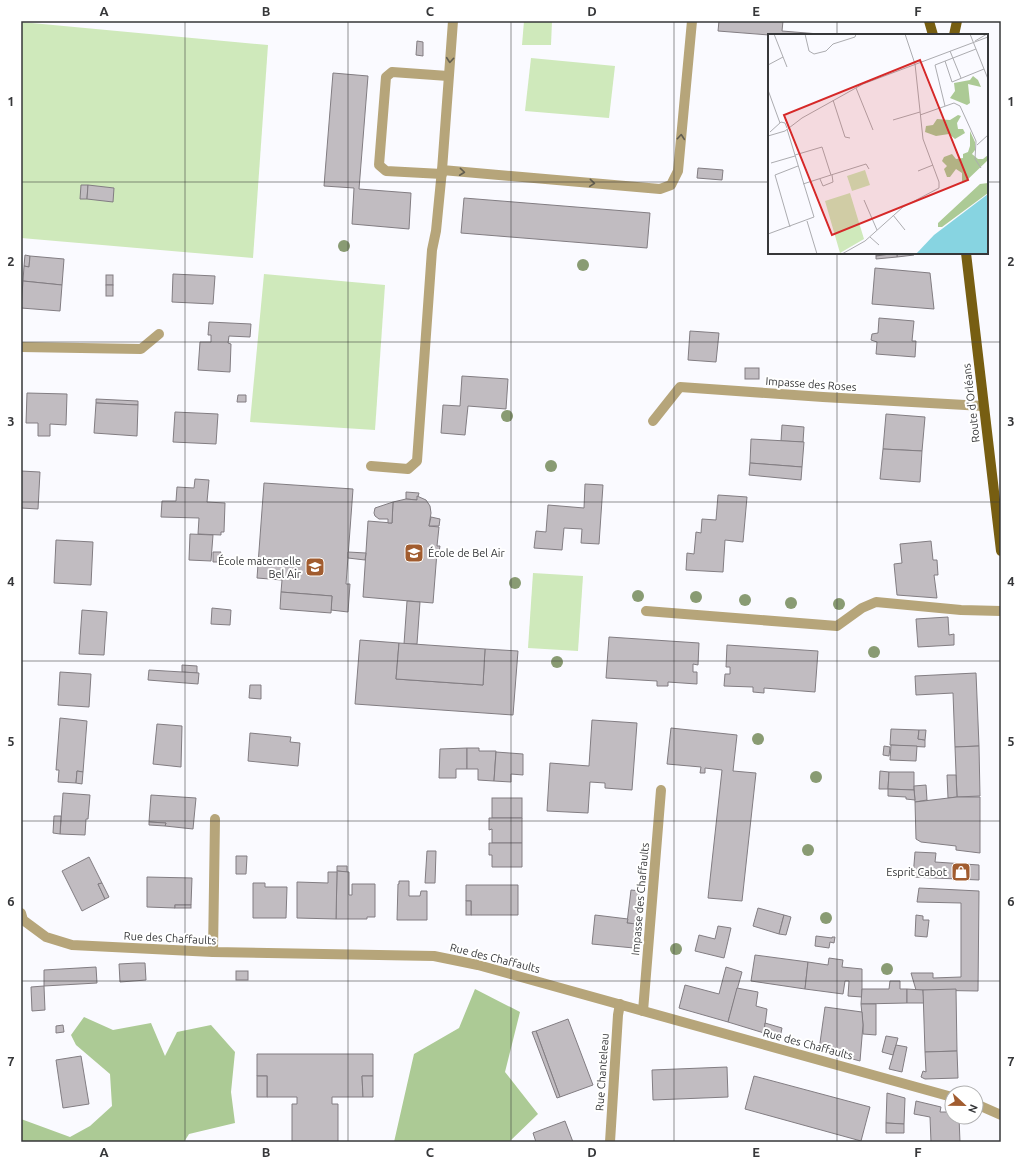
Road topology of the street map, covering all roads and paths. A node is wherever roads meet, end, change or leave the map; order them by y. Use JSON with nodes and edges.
{"nodes":[{"id":1,"x":453,"y":21,"type":"edge"},
{"id":2,"x":692,"y":21,"type":"edge"},
{"id":3,"x":929,"y":21,"type":"edge"},
{"id":4,"x":957,"y":21,"type":"edge"},
{"id":5,"x":933,"y":34,"type":"edge"},
{"id":6,"x":954,"y":34,"type":"edge"},
{"id":7,"x":448,"y":76,"type":"junction"},
{"id":8,"x":442,"y":172,"type":"junction"},
{"id":9,"x":966,"y":254,"type":"edge"},
{"id":10,"x":159,"y":334,"type":"dead end"},
{"id":11,"x":21,"y":347,"type":"edge"},
{"id":12,"x":983,"y":406,"type":"junction"},
{"id":13,"x":653,"y":421,"type":"dead end"},
{"id":14,"x":371,"y":466,"type":"dead end"},
{"id":15,"x":1001,"y":551,"type":"edge"},
{"id":16,"x":646,"y":611,"type":"dead end"},
{"id":17,"x":1001,"y":611,"type":"edge"},
{"id":18,"x":661,"y":790,"type":"dead end"},
{"id":19,"x":215,"y":819,"type":"dead end"},
{"id":20,"x":22,"y":917,"type":"edge"},
{"id":21,"x":213,"y":952,"type":"junction"},
{"id":22,"x":620,"y":1004,"type":"junction"},
{"id":23,"x":643,"y":1011,"type":"junction"},
{"id":24,"x":944,"y":1095,"type":"edge"},
{"id":25,"x":984,"y":1108,"type":"edge"},
{"id":26,"x":1001,"y":1115,"type":"edge"},
{"id":27,"x":610,"y":1142,"type":"edge"}],
"edges":[{"from":1,"to":7,"type":"street","one_way":true},
{"from":8,"to":2,"type":"street","one_way":true},
{"from":3,"to":5,"type":"main road"},
{"from":4,"to":6,"type":"main road"},
{"from":7,"to":8,"type":"street"},
{"from":7,"to":8,"type":"street"},
{"from":8,"to":14,"type":"street"},
{"from":9,"to":12,"type":"main road","name":"Route d'Orléans"},
{"from":10,"to":11,"type":"street"},
{"from":12,"to":13,"type":"street","name":"Impasse des Roses"},
{"from":12,"to":15,"type":"main road","name":"Route d'Orléans"},
{"from":16,"to":17,"type":"street"},
{"from":18,"to":23,"type":"street","name":"Impasse des Chaffaults"},
{"from":19,"to":21,"type":"street"},
{"from":20,"to":21,"type":"street","name":"Rue des Chaffaults"},
{"from":21,"to":22,"type":"street","name":"Rue des Chaffaults"},
{"from":22,"to":23,"type":"street","name":"Rue des Chaffaults"},
{"from":22,"to":27,"type":"street","name":"Rue Chanteleau"},
{"from":23,"to":24,"type":"street","name":"Rue des Chaffaults"},
{"from":25,"to":26,"type":"street"}]}
